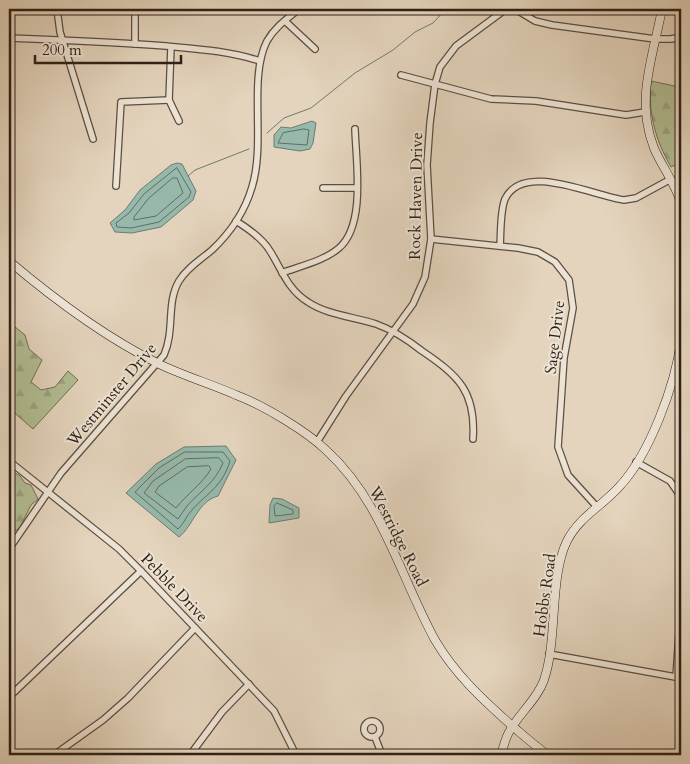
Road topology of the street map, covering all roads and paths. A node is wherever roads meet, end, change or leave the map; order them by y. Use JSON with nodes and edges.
{"nodes":[{"id":1,"x":57,"y":9,"type":"edge"},
{"id":2,"x":135,"y":9,"type":"edge"},
{"id":3,"x":299,"y":9,"type":"edge"},
{"id":4,"x":506,"y":9,"type":"edge"},
{"id":5,"x":515,"y":9,"type":"edge"},
{"id":6,"x":662,"y":9,"type":"edge"},
{"id":7,"x":284,"y":21,"type":"junction"},
{"id":8,"x":681,"y":37,"type":"edge"},
{"id":9,"x":9,"y":38,"type":"edge"},
{"id":10,"x":655,"y":39,"type":"junction"},
{"id":11,"x":63,"y":40,"type":"junction"},
{"id":12,"x":135,"y":44,"type":"junction"},
{"id":13,"x":171,"y":47,"type":"junction"},
{"id":14,"x":315,"y":49,"type":"dead end"},
{"id":15,"x":260,"y":61,"type":"junction"},
{"id":16,"x":401,"y":75,"type":"dead end"},
{"id":17,"x":435,"y":84,"type":"junction"},
{"id":18,"x":169,"y":100,"type":"junction"},
{"id":19,"x":645,"y":112,"type":"junction"},
{"id":20,"x":179,"y":121,"type":"dead end"},
{"id":21,"x":355,"y":129,"type":"dead end"},
{"id":22,"x":93,"y":139,"type":"dead end"},
{"id":23,"x":671,"y":179,"type":"junction"},
{"id":24,"x":116,"y":186,"type":"dead end"},
{"id":25,"x":322,"y":188,"type":"dead end"},
{"id":26,"x":356,"y":188,"type":"junction"},
{"id":27,"x":681,"y":203,"type":"edge"},
{"id":28,"x":236,"y":221,"type":"junction"},
{"id":29,"x":431,"y":239,"type":"junction"},
{"id":30,"x":500,"y":246,"type":"junction"},
{"id":31,"x":9,"y":261,"type":"edge"},
{"id":32,"x":282,"y":273,"type":"junction"},
{"id":33,"x":394,"y":332,"type":"junction"},
{"id":34,"x":681,"y":341,"type":"edge"},
{"id":35,"x":158,"y":363,"type":"junction"},
{"id":36,"x":473,"y":440,"type":"dead end"},
{"id":37,"x":317,"y":442,"type":"junction"},
{"id":38,"x":9,"y":461,"type":"edge"},
{"id":39,"x":636,"y":462,"type":"junction"},
{"id":40,"x":48,"y":492,"type":"junction"},
{"id":41,"x":681,"y":497,"type":"edge"},
{"id":42,"x":597,"y":506,"type":"junction"},
{"id":43,"x":9,"y":549,"type":"edge"},
{"id":44,"x":141,"y":571,"type":"junction"},
{"id":45,"x":681,"y":604,"type":"edge"},
{"id":46,"x":194,"y":628,"type":"junction"},
{"id":47,"x":549,"y":654,"type":"junction"},
{"id":48,"x":679,"y":678,"type":"edge"},
{"id":49,"x":249,"y":684,"type":"junction"},
{"id":50,"x":9,"y":697,"type":"edge"},
{"id":51,"x":513,"y":726,"type":"junction"},
{"id":52,"x":375,"y":737,"type":"dead end"},
{"id":53,"x":293,"y":754,"type":"edge"},
{"id":54,"x":54,"y":755,"type":"edge"},
{"id":55,"x":190,"y":755,"type":"edge"},
{"id":56,"x":382,"y":755,"type":"edge"},
{"id":57,"x":501,"y":755,"type":"edge"},
{"id":58,"x":548,"y":755,"type":"edge"}],
"edges":[{"from":1,"to":11,"type":"street"},
{"from":2,"to":12,"type":"street"},
{"from":3,"to":7,"type":"street","name":"Westminster Drive"},
{"from":4,"to":17,"type":"street","name":"Rock Haven Drive"},
{"from":5,"to":10,"type":"street"},
{"from":6,"to":10,"type":"main road"},
{"from":7,"to":14,"type":"street"},
{"from":7,"to":15,"type":"street","name":"Westminster Drive"},
{"from":8,"to":10,"type":"street"},
{"from":9,"to":11,"type":"street"},
{"from":10,"to":19,"type":"main road"},
{"from":11,"to":12,"type":"street"},
{"from":11,"to":22,"type":"street"},
{"from":12,"to":13,"type":"street"},
{"from":13,"to":15,"type":"street"},
{"from":13,"to":18,"type":"street"},
{"from":15,"to":28,"type":"street","name":"Westminster Drive"},
{"from":16,"to":17,"type":"street"},
{"from":17,"to":19,"type":"street"},
{"from":17,"to":29,"type":"street","name":"Rock Haven Drive"},
{"from":18,"to":20,"type":"street"},
{"from":18,"to":24,"type":"street"},
{"from":19,"to":23,"type":"main road"},
{"from":21,"to":26,"type":"street"},
{"from":23,"to":27,"type":"main road"},
{"from":23,"to":30,"type":"street"},
{"from":25,"to":26,"type":"street"},
{"from":26,"to":32,"type":"street"},
{"from":28,"to":32,"type":"street"},
{"from":28,"to":35,"type":"street","name":"Westminster Drive"},
{"from":29,"to":30,"type":"street","name":"Sage Drive"},
{"from":29,"to":33,"type":"street","name":"Rock Haven Drive"},
{"from":30,"to":42,"type":"street","name":"Sage Drive"},
{"from":31,"to":35,"type":"main road","name":"Westridge Road"},
{"from":32,"to":33,"type":"street"},
{"from":33,"to":36,"type":"street"},
{"from":33,"to":37,"type":"street","name":"Rock Haven Drive"},
{"from":34,"to":39,"type":"main road","name":"Hobbs Road"},
{"from":35,"to":37,"type":"main road","name":"Westridge Road"},
{"from":35,"to":40,"type":"street","name":"Westminster Drive"},
{"from":37,"to":51,"type":"main road","name":"Westridge Road"},
{"from":38,"to":40,"type":"street","name":"Pebble Drive"},
{"from":39,"to":41,"type":"street"},
{"from":39,"to":42,"type":"main road","name":"Hobbs Road"},
{"from":40,"to":43,"type":"street","name":"Westminster Drive"},
{"from":40,"to":44,"type":"street","name":"Pebble Drive"},
{"from":42,"to":47,"type":"main road","name":"Hobbs Road"},
{"from":44,"to":46,"type":"street","name":"Pebble Drive"},
{"from":44,"to":50,"type":"street"},
{"from":45,"to":48,"type":"street"},
{"from":46,"to":49,"type":"street","name":"Pebble Drive"},
{"from":46,"to":54,"type":"street"},
{"from":47,"to":48,"type":"street"},
{"from":47,"to":51,"type":"main road","name":"Hobbs Road"},
{"from":49,"to":53,"type":"street","name":"Pebble Drive"},
{"from":49,"to":55,"type":"street"},
{"from":51,"to":57,"type":"main road","name":"Hobbs Road"},
{"from":51,"to":58,"type":"main road","name":"Westridge Road"},
{"from":52,"to":56,"type":"street"}]}
